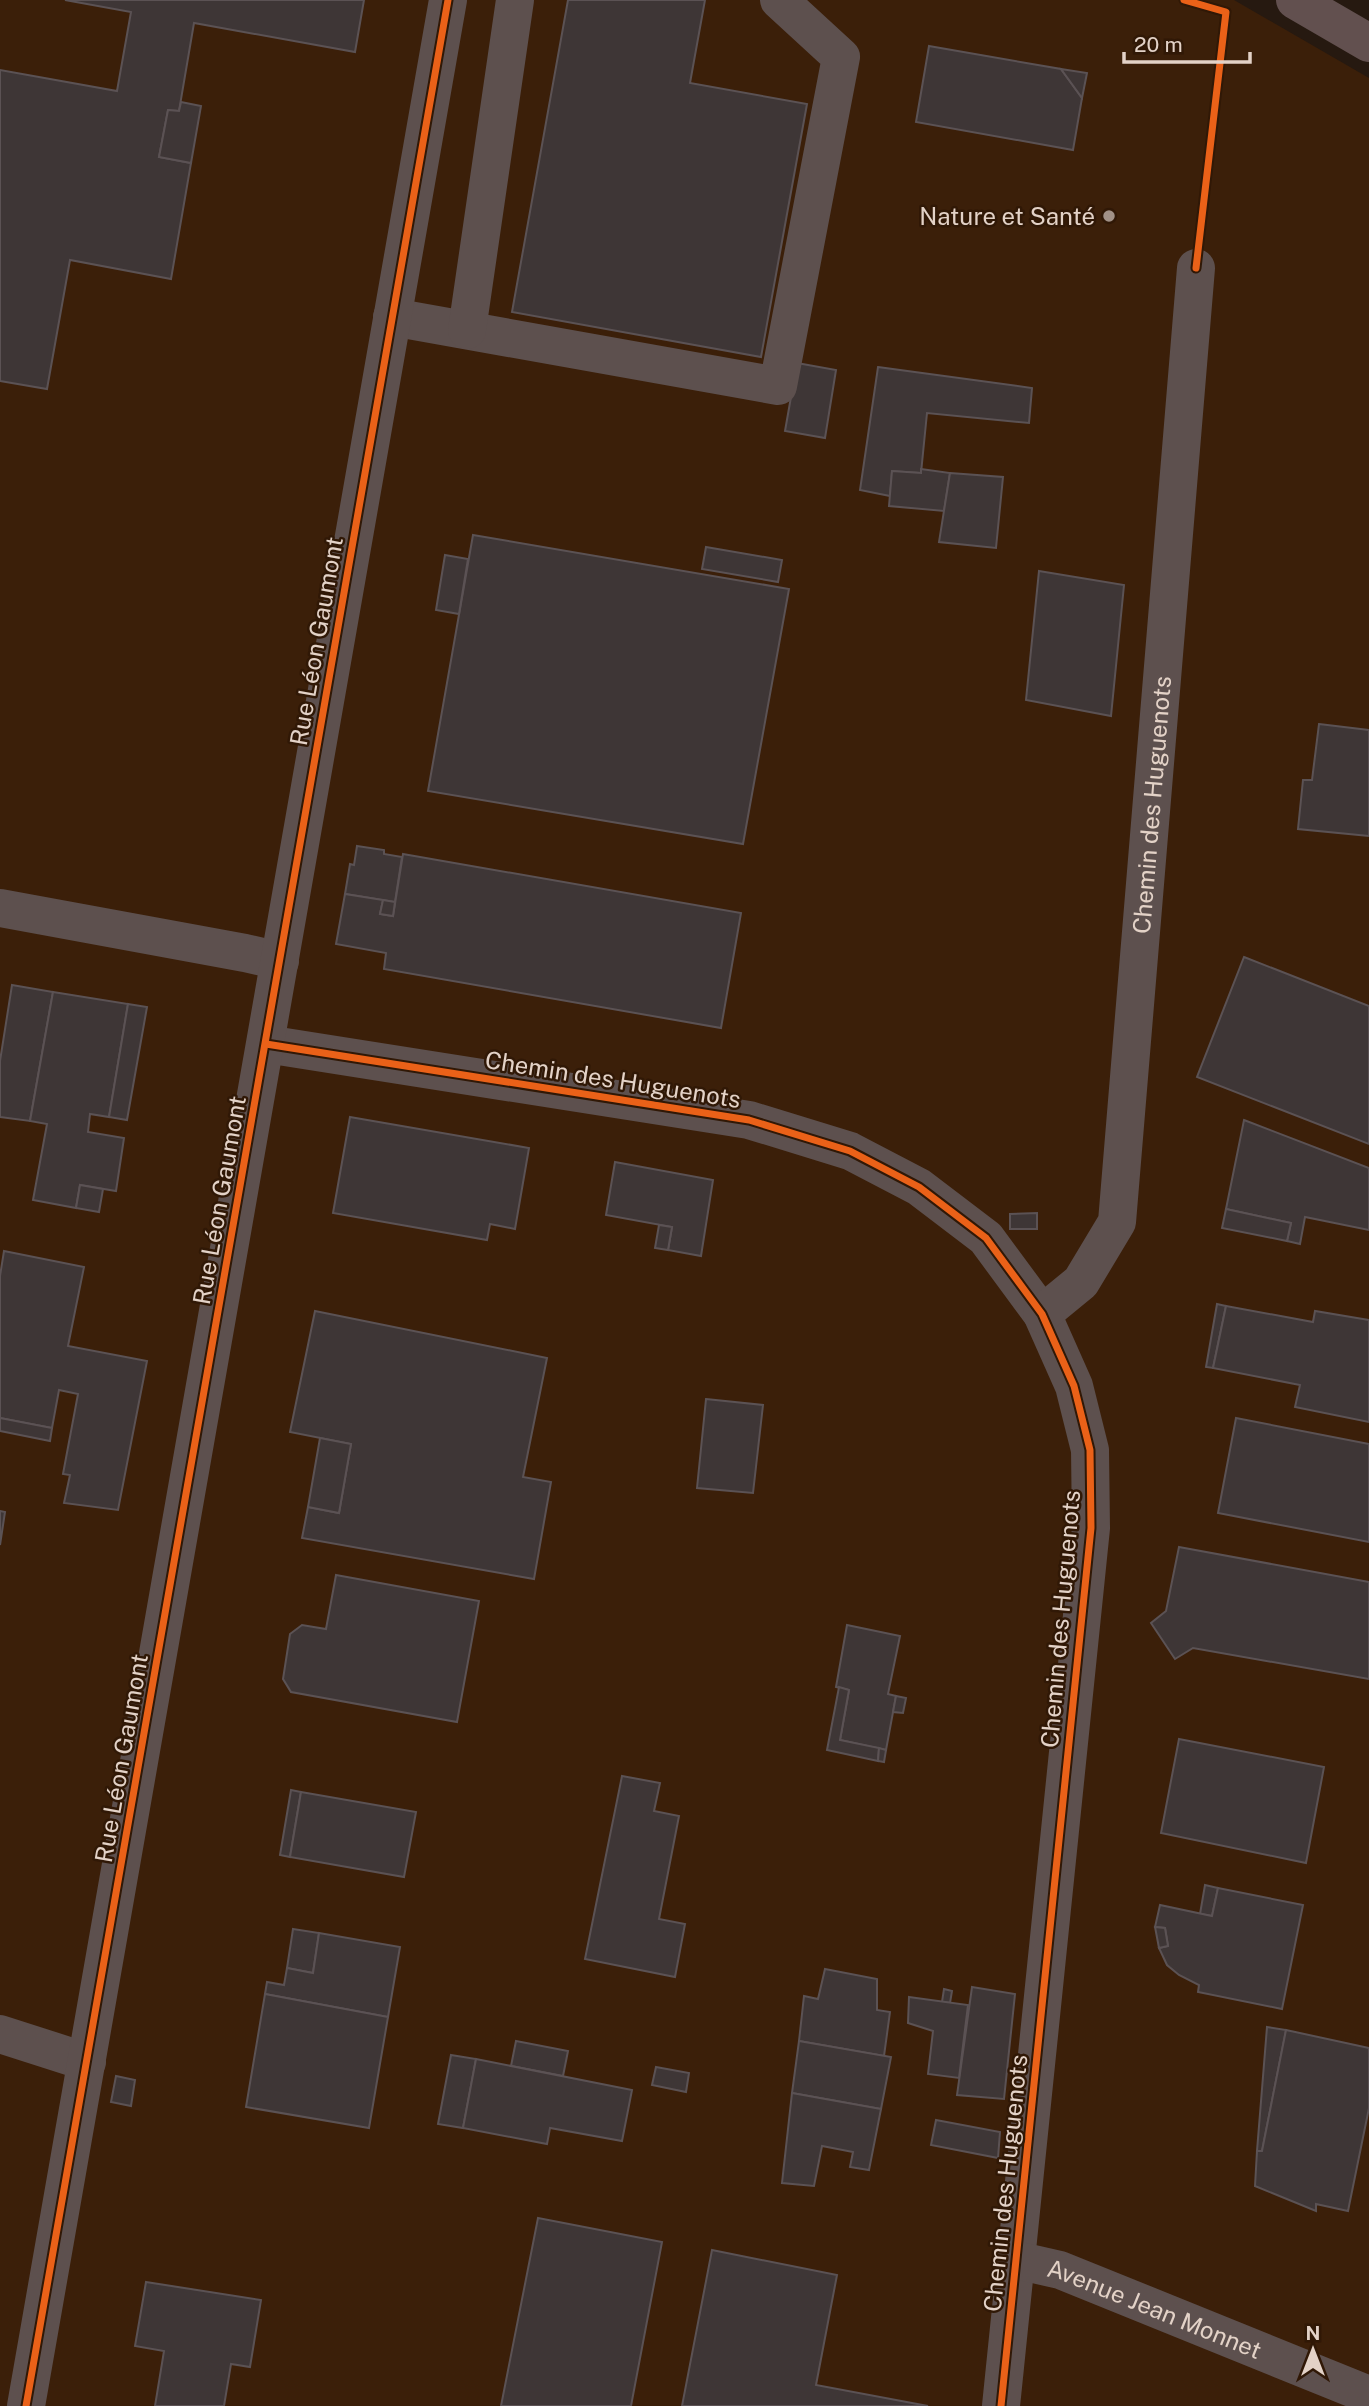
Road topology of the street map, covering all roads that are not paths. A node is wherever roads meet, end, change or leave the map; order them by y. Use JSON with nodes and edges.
{"nodes":[{"id":1,"x":448,"y":0,"type":"edge"},
{"id":2,"x":515,"y":0,"type":"edge"},
{"id":3,"x":779,"y":0,"type":"edge"},
{"id":4,"x":1295,"y":0,"type":"edge"},
{"id":5,"x":1369,"y":43,"type":"edge"},
{"id":6,"x":1196,"y":268,"type":"dead end"},
{"id":7,"x":392,"y":317,"type":"junction"},
{"id":8,"x":467,"y":331,"type":"junction"},
{"id":9,"x":0,"y":908,"type":"edge"},
{"id":10,"x":280,"y":961,"type":"junction"},
{"id":11,"x":266,"y":1044,"type":"junction"},
{"id":12,"x":1042,"y":1314,"type":"junction"},
{"id":13,"x":0,"y":2034,"type":"edge"},
{"id":14,"x":87,"y":2062,"type":"junction"},
{"id":15,"x":1016,"y":2260,"type":"junction"},
{"id":16,"x":1369,"y":2395,"type":"edge"},
{"id":17,"x":26,"y":2406,"type":"edge"},
{"id":18,"x":1001,"y":2406,"type":"edge"}],
"edges":[{"from":1,"to":7,"type":"street","name":"Rue Léon Gaumont"},
{"from":2,"to":8,"type":"street"},
{"from":3,"to":8,"type":"street"},
{"from":4,"to":5,"type":"main road"},
{"from":6,"to":12,"type":"street","name":"Chemin des Huguenots"},
{"from":7,"to":8,"type":"street"},
{"from":7,"to":10,"type":"street","name":"Rue Léon Gaumont"},
{"from":9,"to":10,"type":"street"},
{"from":10,"to":11,"type":"street","name":"Rue Léon Gaumont"},
{"from":11,"to":12,"type":"street","name":"Chemin des Huguenots"},
{"from":11,"to":14,"type":"street","name":"Rue Léon Gaumont"},
{"from":12,"to":15,"type":"street","name":"Chemin des Huguenots"},
{"from":13,"to":14,"type":"street"},
{"from":14,"to":17,"type":"street","name":"Rue Léon Gaumont"},
{"from":15,"to":16,"type":"street","name":"Avenue Jean Monnet"},
{"from":15,"to":18,"type":"street","name":"Chemin des Huguenots"}]}
